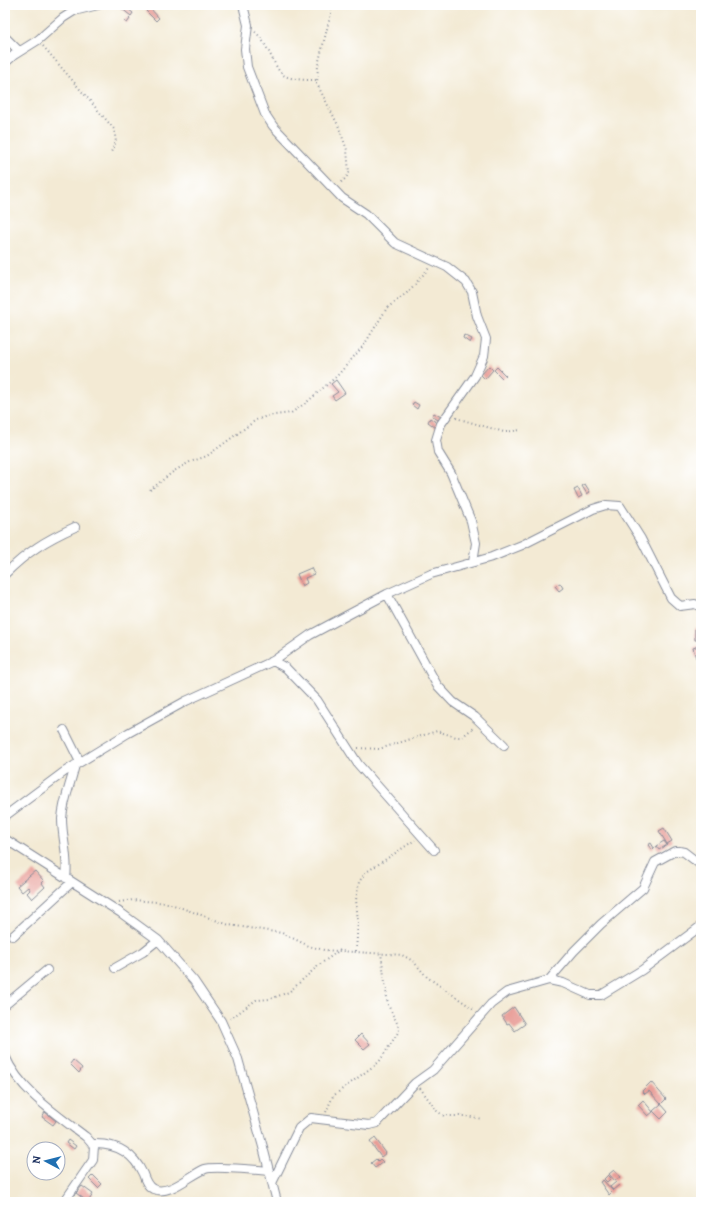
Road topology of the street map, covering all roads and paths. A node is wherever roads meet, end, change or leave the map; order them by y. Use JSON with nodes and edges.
{"nodes":[{"id":1,"x":98,"y":5,"type":"edge"},
{"id":2,"x":243,"y":5,"type":"edge"},
{"id":3,"x":333,"y":5,"type":"edge"},
{"id":4,"x":248,"y":29,"type":"junction"},
{"id":5,"x":5,"y":36,"type":"edge"},
{"id":6,"x":38,"y":40,"type":"junction"},
{"id":7,"x":20,"y":51,"type":"junction"},
{"id":8,"x":5,"y":63,"type":"edge"},
{"id":9,"x":317,"y":80,"type":"junction"},
{"id":10,"x":111,"y":152,"type":"dead end"},
{"id":11,"x":332,"y":187,"type":"junction"},
{"id":12,"x":435,"y":261,"type":"junction"},
{"id":13,"x":447,"y":415,"type":"junction"},
{"id":14,"x":520,"y":430,"type":"dead end"},
{"id":15,"x":150,"y":490,"type":"dead end"},
{"id":16,"x":75,"y":527,"type":"dead end"},
{"id":17,"x":473,"y":562,"type":"junction"},
{"id":18,"x":5,"y":574,"type":"edge"},
{"id":19,"x":387,"y":594,"type":"junction"},
{"id":20,"x":701,"y":607,"type":"edge"},
{"id":21,"x":272,"y":661,"type":"junction"},
{"id":22,"x":480,"y":721,"type":"junction"},
{"id":23,"x":64,"y":730,"type":"dead end"},
{"id":24,"x":504,"y":745,"type":"dead end"},
{"id":25,"x":349,"y":747,"type":"junction"},
{"id":26,"x":78,"y":764,"type":"junction"},
{"id":27,"x":5,"y":816,"type":"edge"},
{"id":28,"x":421,"y":836,"type":"junction"},
{"id":29,"x":5,"y":839,"type":"edge"},
{"id":30,"x":434,"y":850,"type":"dead end"},
{"id":31,"x":701,"y":865,"type":"edge"},
{"id":32,"x":69,"y":880,"type":"junction"},
{"id":33,"x":113,"y":908,"type":"junction"},
{"id":34,"x":701,"y":926,"type":"edge"},
{"id":35,"x":13,"y":936,"type":"dead end"},
{"id":36,"x":158,"y":940,"type":"junction"},
{"id":37,"x":340,"y":950,"type":"junction"},
{"id":38,"x":356,"y":951,"type":"junction"},
{"id":39,"x":381,"y":953,"type":"junction"},
{"id":40,"x":115,"y":968,"type":"dead end"},
{"id":41,"x":47,"y":970,"type":"dead end"},
{"id":42,"x":549,"y":980,"type":"junction"},
{"id":43,"x":5,"y":1005,"type":"edge"},
{"id":44,"x":482,"y":1014,"type":"junction"},
{"id":45,"x":222,"y":1024,"type":"junction"},
{"id":46,"x":5,"y":1056,"type":"edge"},
{"id":47,"x":415,"y":1083,"type":"junction"},
{"id":48,"x":482,"y":1119,"type":"dead end"},
{"id":49,"x":322,"y":1120,"type":"junction"},
{"id":50,"x":92,"y":1144,"type":"junction"},
{"id":51,"x":269,"y":1170,"type":"junction"},
{"id":52,"x":272,"y":1183,"type":"junction"},
{"id":53,"x":64,"y":1202,"type":"edge"},
{"id":54,"x":277,"y":1202,"type":"edge"}],
"edges":[{"from":1,"to":6,"type":"street"},
{"from":2,"to":4,"type":"street"},
{"from":3,"to":9,"type":"path"},
{"from":4,"to":9,"type":"path"},
{"from":4,"to":11,"type":"street"},
{"from":5,"to":7,"type":"street"},
{"from":6,"to":7,"type":"street"},
{"from":6,"to":10,"type":"path"},
{"from":7,"to":8,"type":"street"},
{"from":9,"to":11,"type":"path"},
{"from":11,"to":12,"type":"street"},
{"from":12,"to":13,"type":"street"},
{"from":12,"to":15,"type":"path"},
{"from":13,"to":14,"type":"path"},
{"from":13,"to":17,"type":"street"},
{"from":16,"to":18,"type":"street"},
{"from":17,"to":19,"type":"street"},
{"from":17,"to":20,"type":"street"},
{"from":19,"to":21,"type":"street"},
{"from":19,"to":22,"type":"street"},
{"from":21,"to":25,"type":"street"},
{"from":21,"to":26,"type":"street"},
{"from":22,"to":24,"type":"street"},
{"from":22,"to":25,"type":"path"},
{"from":23,"to":26,"type":"street"},
{"from":25,"to":28,"type":"street"},
{"from":26,"to":27,"type":"street"},
{"from":26,"to":32,"type":"street"},
{"from":28,"to":30,"type":"street"},
{"from":28,"to":38,"type":"path"},
{"from":29,"to":32,"type":"street"},
{"from":31,"to":42,"type":"street"},
{"from":32,"to":33,"type":"street"},
{"from":32,"to":35,"type":"street"},
{"from":33,"to":36,"type":"street"},
{"from":33,"to":37,"type":"path"},
{"from":34,"to":42,"type":"street"},
{"from":36,"to":40,"type":"street"},
{"from":36,"to":45,"type":"street"},
{"from":37,"to":38,"type":"path"},
{"from":37,"to":45,"type":"path"},
{"from":38,"to":39,"type":"path"},
{"from":39,"to":44,"type":"path"},
{"from":39,"to":49,"type":"path"},
{"from":41,"to":43,"type":"street"},
{"from":42,"to":44,"type":"street"},
{"from":44,"to":47,"type":"street"},
{"from":45,"to":51,"type":"street"},
{"from":46,"to":50,"type":"street"},
{"from":47,"to":48,"type":"path"},
{"from":47,"to":49,"type":"street"},
{"from":49,"to":52,"type":"street"},
{"from":50,"to":51,"type":"street"},
{"from":50,"to":53,"type":"street"},
{"from":51,"to":52,"type":"street"},
{"from":52,"to":54,"type":"street"}]}
